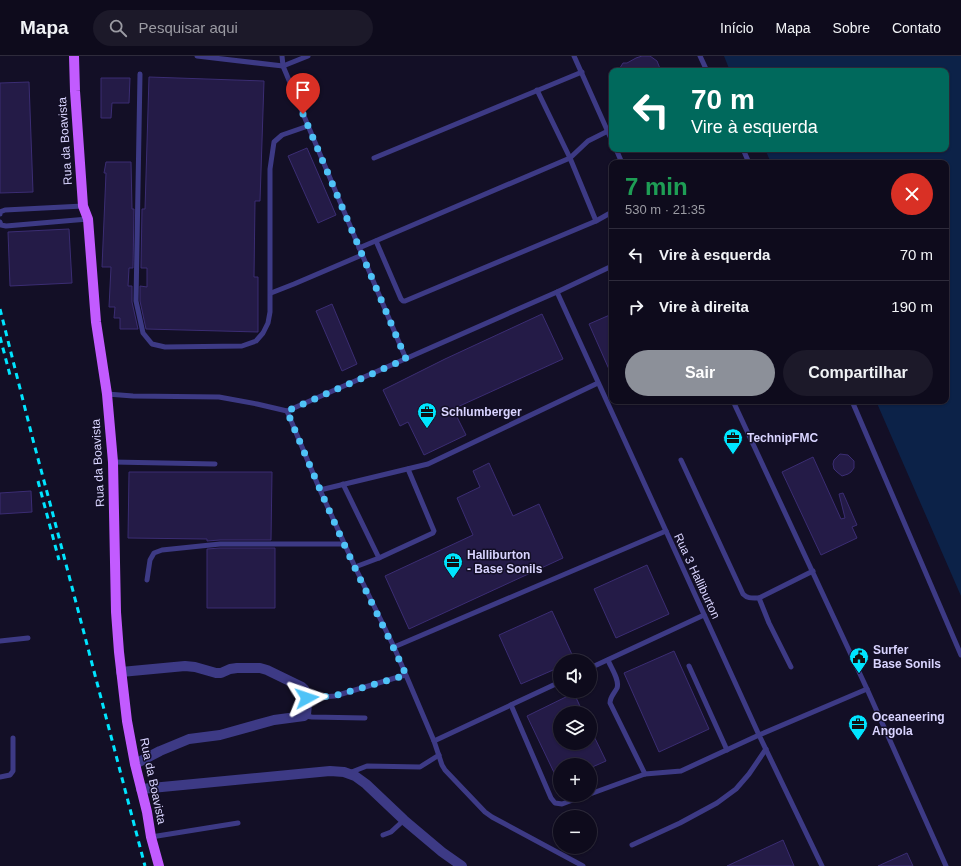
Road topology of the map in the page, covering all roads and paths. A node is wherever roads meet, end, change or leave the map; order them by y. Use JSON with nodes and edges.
{"nodes":[{"id":1,"x":74,"y":56,"type":"edge"},
{"id":2,"x":197,"y":56,"type":"edge"},
{"id":3,"x":282,"y":56,"type":"edge"},
{"id":4,"x":308,"y":56,"type":"edge"},
{"id":5,"x":574,"y":56,"type":"edge"},
{"id":6,"x":700,"y":56,"type":"edge"},
{"id":7,"x":283,"y":66,"type":"junction"},
{"id":8,"x":706,"y":68,"type":"edge"},
{"id":9,"x":582,"y":72,"type":"junction"},
{"id":10,"x":140,"y":74,"type":"dead end"},
{"id":11,"x":536,"y":90,"type":"junction"},
{"id":12,"x":308,"y":126,"type":"junction"},
{"id":13,"x":608,"y":131,"type":"joint"},
{"id":14,"x":374,"y":158,"type":"dead end"},
{"id":15,"x":570,"y":158,"type":"junction"},
{"id":16,"x":84,"y":206,"type":"junction"},
{"id":17,"x":0,"y":214,"type":"edge"},
{"id":18,"x":609,"y":214,"type":"edge"},
{"id":19,"x":88,"y":219,"type":"junction"},
{"id":20,"x":596,"y":220,"type":"junction"},
{"id":21,"x":0,"y":222,"type":"edge"},
{"id":22,"x":376,"y":241,"type":"junction"},
{"id":23,"x":359,"y":248,"type":"junction"},
{"id":24,"x":362,"y":255,"type":"junction"},
{"id":25,"x":609,"y":267,"type":"edge"},
{"id":26,"x":556,"y":292,"type":"junction"},
{"id":27,"x":271,"y":293,"type":"junction"},
{"id":28,"x":406,"y":359,"type":"junction"},
{"id":29,"x":598,"y":383,"type":"junction"},
{"id":30,"x":107,"y":394,"type":"junction"},
{"id":31,"x":734,"y":404,"type":"edge"},
{"id":32,"x":853,"y":404,"type":"edge"},
{"id":33,"x":287,"y":411,"type":"junction"},
{"id":34,"x":680,"y":460,"type":"dead end"},
{"id":35,"x":113,"y":462,"type":"junction"},
{"id":36,"x":215,"y":464,"type":"dead end"},
{"id":37,"x":408,"y":469,"type":"junction"},
{"id":38,"x":343,"y":484,"type":"junction"},
{"id":39,"x":320,"y":490,"type":"junction"},
{"id":40,"x":666,"y":531,"type":"junction"},
{"id":41,"x":345,"y":544,"type":"junction"},
{"id":42,"x":379,"y":558,"type":"junction"},
{"id":43,"x":355,"y":567,"type":"junction"},
{"id":44,"x":813,"y":571,"type":"junction"},
{"id":45,"x":147,"y":580,"type":"dead end"},
{"id":46,"x":759,"y":598,"type":"junction"},
{"id":47,"x":704,"y":616,"type":"junction"},
{"id":48,"x":28,"y":638,"type":"dead end"},
{"id":49,"x":0,"y":641,"type":"edge"},
{"id":50,"x":394,"y":647,"type":"junction"},
{"id":51,"x":961,"y":655,"type":"edge"},
{"id":52,"x":608,"y":660,"type":"junction"},
{"id":53,"x":597,"y":665,"type":"edge"},
{"id":54,"x":689,"y":666,"type":"dead end"},
{"id":55,"x":791,"y":667,"type":"dead end"},
{"id":56,"x":121,"y":672,"type":"junction"},
{"id":57,"x":406,"y":675,"type":"junction"},
{"id":58,"x":553,"y":685,"type":"edge"},
{"id":59,"x":867,"y":689,"type":"junction"},
{"id":60,"x":307,"y":698,"type":"junction"},
{"id":61,"x":511,"y":705,"type":"junction"},
{"id":62,"x":304,"y":716,"type":"junction"},
{"id":63,"x":365,"y":718,"type":"dead end"},
{"id":64,"x":759,"y":735,"type":"junction"},
{"id":65,"x":13,"y":738,"type":"dead end"},
{"id":66,"x":434,"y":741,"type":"junction"},
{"id":67,"x":766,"y":749,"type":"junction"},
{"id":68,"x":727,"y":750,"type":"junction"},
{"id":69,"x":440,"y":755,"type":"junction"},
{"id":70,"x":135,"y":764,"type":"junction"},
{"id":71,"x":348,"y":773,"type":"junction"},
{"id":72,"x":645,"y":774,"type":"junction"},
{"id":73,"x":0,"y":777,"type":"edge"},
{"id":74,"x":141,"y":789,"type":"junction"},
{"id":75,"x":597,"y":791,"type":"edge"},
{"id":76,"x":553,"y":800,"type":"edge"},
{"id":77,"x":554,"y":802,"type":"edge"},
{"id":78,"x":567,"y":802,"type":"edge"},
{"id":79,"x":404,"y":820,"type":"junction"},
{"id":80,"x":238,"y":823,"type":"dead end"},
{"id":81,"x":383,"y":835,"type":"dead end"},
{"id":82,"x":151,"y":837,"type":"junction"},
{"id":83,"x":632,"y":845,"type":"dead end"},
{"id":84,"x":457,"y":865,"type":"edge"},
{"id":85,"x":159,"y":866,"type":"edge"},
{"id":86,"x":583,"y":866,"type":"edge"},
{"id":87,"x":822,"y":866,"type":"edge"},
{"id":88,"x":946,"y":866,"type":"edge"}],
"edges":[{"from":1,"to":16,"type":"main road","name":"Rua da Boavista"},
{"from":2,"to":7,"type":"lane"},
{"from":3,"to":7,"type":"lane"},
{"from":4,"to":7,"type":"lane"},
{"from":5,"to":9,"type":"lane"},
{"from":6,"to":8,"type":"lane"},
{"from":7,"to":12,"type":"lane"},
{"from":9,"to":11,"type":"lane"},
{"from":9,"to":13,"type":"lane"},
{"from":10,"to":27,"type":"lane"},
{"from":11,"to":14,"type":"lane"},
{"from":11,"to":15,"type":"lane"},
{"from":12,"to":23,"type":"lane"},
{"from":12,"to":27,"type":"lane"},
{"from":13,"to":15,"type":"lane"},
{"from":15,"to":20,"type":"lane"},
{"from":15,"to":22,"type":"lane"},
{"from":16,"to":17,"type":"lane"},
{"from":16,"to":19,"type":"main road","name":"Rua da Boavista"},
{"from":18,"to":20,"type":"lane"},
{"from":19,"to":21,"type":"lane"},
{"from":19,"to":30,"type":"main road","name":"Rua da Boavista"},
{"from":20,"to":22,"type":"lane"},
{"from":22,"to":23,"type":"lane"},
{"from":23,"to":24,"type":"lane"},
{"from":24,"to":27,"type":"lane"},
{"from":24,"to":28,"type":"lane"},
{"from":25,"to":26,"type":"lane"},
{"from":26,"to":28,"type":"lane"},
{"from":26,"to":29,"type":"lane","name":"Rua 3 Halliburton"},
{"from":28,"to":33,"type":"lane"},
{"from":29,"to":37,"type":"lane"},
{"from":29,"to":40,"type":"lane","name":"Rua 3 Halliburton"},
{"from":30,"to":33,"type":"lane"},
{"from":30,"to":35,"type":"main road","name":"Rua da Boavista"},
{"from":31,"to":44,"type":"lane"},
{"from":32,"to":51,"type":"lane"},
{"from":33,"to":39,"type":"lane"},
{"from":34,"to":46,"type":"lane"},
{"from":35,"to":36,"type":"lane"},
{"from":35,"to":56,"type":"main road","name":"Rua da Boavista"},
{"from":37,"to":38,"type":"lane"},
{"from":37,"to":42,"type":"lane"},
{"from":38,"to":39,"type":"lane"},
{"from":38,"to":42,"type":"lane"},
{"from":39,"to":41,"type":"lane"},
{"from":40,"to":47,"type":"lane","name":"Rua 3 Halliburton"},
{"from":40,"to":50,"type":"lane"},
{"from":41,"to":43,"type":"lane"},
{"from":41,"to":45,"type":"lane"},
{"from":42,"to":43,"type":"lane"},
{"from":43,"to":50,"type":"lane"},
{"from":44,"to":46,"type":"lane"},
{"from":44,"to":59,"type":"lane"},
{"from":46,"to":55,"type":"lane"},
{"from":47,"to":52,"type":"lane"},
{"from":47,"to":64,"type":"lane","name":"Rua 3 Halliburton"},
{"from":48,"to":49,"type":"lane"},
{"from":50,"to":57,"type":"lane"},
{"from":52,"to":53,"type":"lane"},
{"from":52,"to":72,"type":"lane"},
{"from":54,"to":68,"type":"lane"},
{"from":56,"to":60,"type":"street"},
{"from":56,"to":70,"type":"main road","name":"Rua da Boavista"},
{"from":57,"to":60,"type":"lane"},
{"from":57,"to":66,"type":"lane"},
{"from":58,"to":61,"type":"lane"},
{"from":59,"to":64,"type":"lane"},
{"from":59,"to":88,"type":"lane"},
{"from":60,"to":62,"type":"street"},
{"from":61,"to":66,"type":"lane"},
{"from":61,"to":76,"type":"lane"},
{"from":62,"to":63,"type":"lane"},
{"from":62,"to":70,"type":"street"},
{"from":64,"to":67,"type":"lane","name":"Rua 3 Halliburton"},
{"from":64,"to":68,"type":"lane"},
{"from":65,"to":73,"type":"lane"},
{"from":66,"to":69,"type":"lane"},
{"from":67,"to":83,"type":"lane"},
{"from":67,"to":87,"type":"lane","name":"Rua 3 Halliburton"},
{"from":68,"to":72,"type":"lane"},
{"from":69,"to":71,"type":"lane"},
{"from":69,"to":86,"type":"lane"},
{"from":70,"to":74,"type":"main road","name":"Rua da Boavista"},
{"from":71,"to":74,"type":"street"},
{"from":71,"to":79,"type":"street"},
{"from":72,"to":75,"type":"lane"},
{"from":74,"to":82,"type":"main road","name":"Rua da Boavista"},
{"from":77,"to":78,"type":"lane"},
{"from":79,"to":81,"type":"lane"},
{"from":79,"to":84,"type":"street"},
{"from":80,"to":82,"type":"lane"},
{"from":82,"to":85,"type":"main road","name":"Rua da Boavista"}]}
